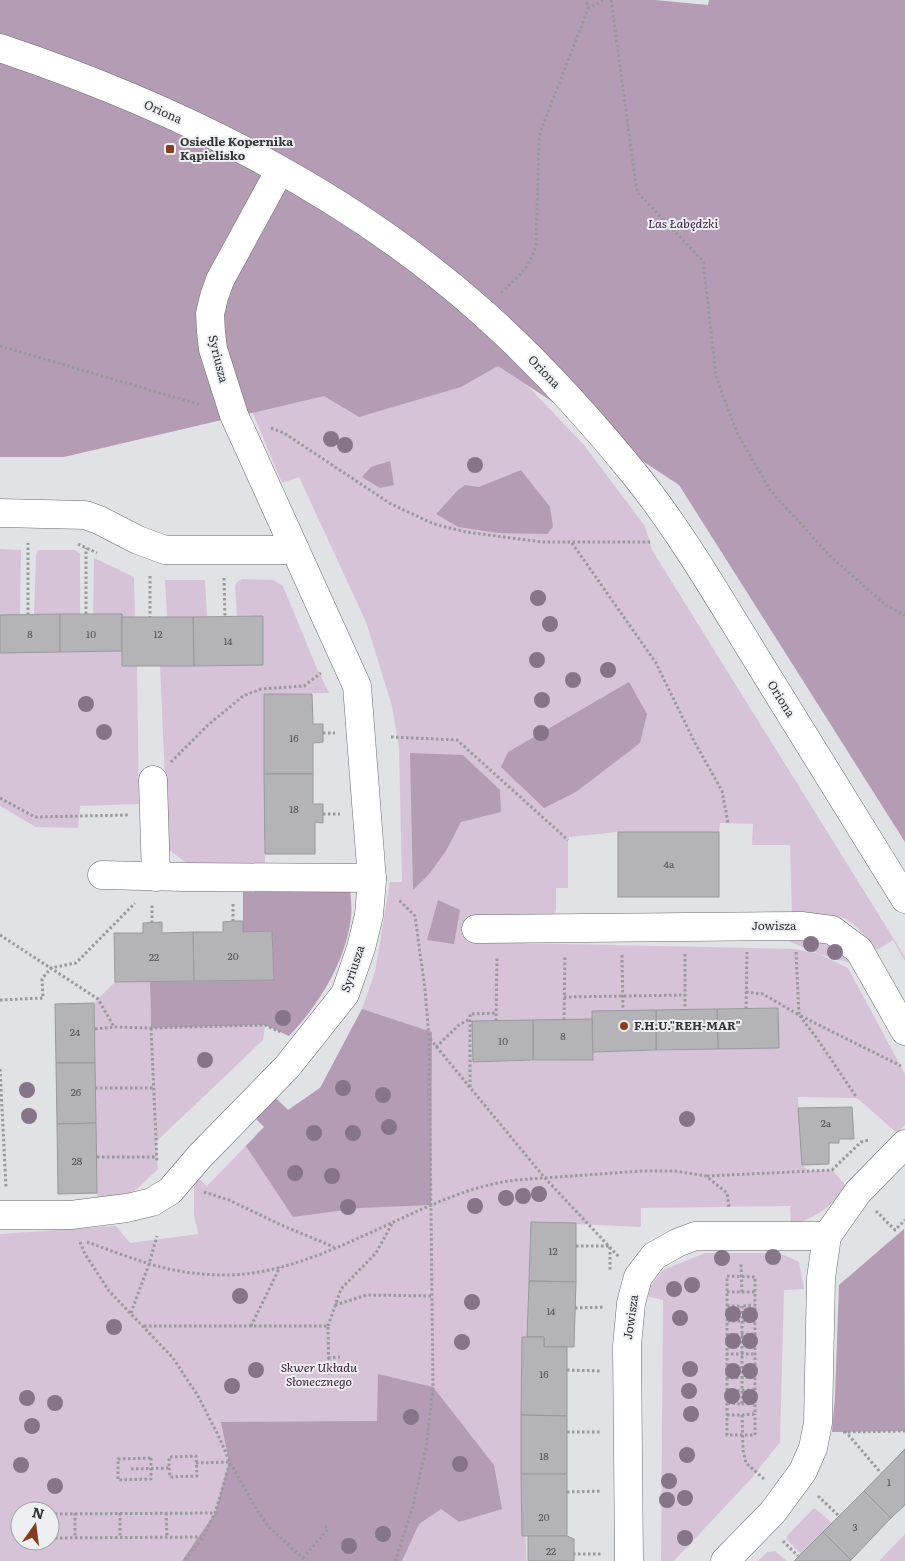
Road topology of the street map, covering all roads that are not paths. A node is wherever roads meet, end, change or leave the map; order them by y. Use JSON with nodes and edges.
{"nodes":[{"id":1,"x":0,"y":48,"type":"edge"},
{"id":2,"x":280,"y":170,"type":"junction"},
{"id":3,"x":0,"y":512,"type":"edge"},
{"id":4,"x":295,"y":550,"type":"junction"},
{"id":5,"x":153,"y":780,"type":"road end"},
{"id":6,"x":102,"y":875,"type":"dead end"},
{"id":7,"x":372,"y":878,"type":"junction"},
{"id":8,"x":149,"y":887,"type":"junction"},
{"id":9,"x":905,"y":899,"type":"edge"},
{"id":10,"x":476,"y":928,"type":"dead end"},
{"id":11,"x":905,"y":1031,"type":"edge"},
{"id":12,"x":905,"y":1144,"type":"edge"},
{"id":13,"x":3,"y":1203,"type":"edge"},
{"id":14,"x":827,"y":1236,"type":"junction"},
{"id":15,"x":618,"y":1557,"type":"edge"},
{"id":16,"x":725,"y":1561,"type":"edge"}],
"edges":[{"from":1,"to":2,"type":"street","name":"Oriona"},
{"from":2,"to":4,"type":"street","name":"Syriusza"},
{"from":2,"to":9,"type":"street","name":"Oriona"},
{"from":3,"to":4,"type":"street"},
{"from":4,"to":7,"type":"street","name":"Syriusza"},
{"from":5,"to":8,"type":"street"},
{"from":6,"to":8,"type":"street"},
{"from":7,"to":8,"type":"street"},
{"from":7,"to":13,"type":"street","name":"Syriusza"},
{"from":10,"to":11,"type":"street","name":"Jowisza"},
{"from":12,"to":14,"type":"street"},
{"from":14,"to":15,"type":"street","name":"Jowisza"},
{"from":14,"to":16,"type":"street"}]}
